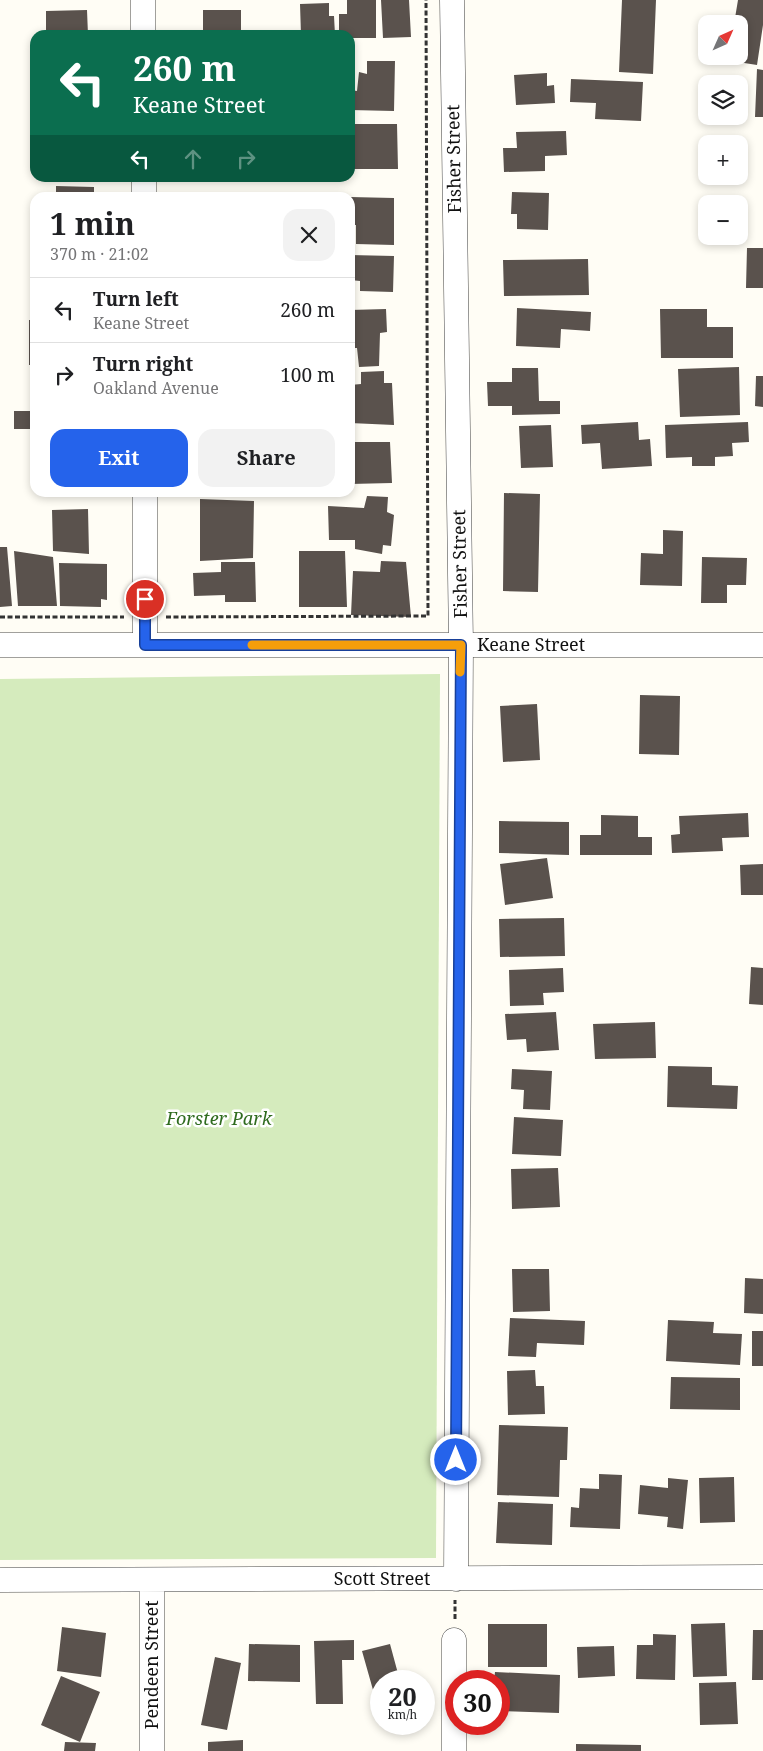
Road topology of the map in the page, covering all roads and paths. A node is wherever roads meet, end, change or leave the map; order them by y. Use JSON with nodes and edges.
{"nodes":[{"id":1,"x":143,"y":0,"type":"edge"},
{"id":2,"x":426,"y":0,"type":"edge"},
{"id":3,"x":452,"y":0,"type":"edge"},
{"id":4,"x":143,"y":30,"type":"edge"},
{"id":5,"x":145,"y":497,"type":"edge"},
{"id":6,"x":0,"y":617,"type":"edge"},
{"id":7,"x":145,"y":617,"type":"junction"},
{"id":8,"x":0,"y":645,"type":"edge"},
{"id":9,"x":145,"y":645,"type":"junction"},
{"id":10,"x":461,"y":645,"type":"junction"},
{"id":11,"x":763,"y":645,"type":"edge"},
{"id":12,"x":763,"y":1577,"type":"edge"},
{"id":13,"x":456,"y":1579,"type":"junction"},
{"id":14,"x":0,"y":1580,"type":"edge"},
{"id":15,"x":152,"y":1580,"type":"junction"},
{"id":16,"x":454,"y":1640,"type":"joint"},
{"id":17,"x":152,"y":1751,"type":"edge"},
{"id":18,"x":454,"y":1751,"type":"edge"}],
"edges":[{"from":1,"to":4,"type":"street"},
{"from":2,"to":7,"type":"path"},
{"from":3,"to":10,"type":"street","name":"Fisher Street"},
{"from":5,"to":7,"type":"street"},
{"from":6,"to":7,"type":"path"},
{"from":7,"to":9,"type":"street"},
{"from":8,"to":9,"type":"street","name":"Keane Street"},
{"from":9,"to":10,"type":"street","name":"Keane Street"},
{"from":10,"to":11,"type":"street","name":"Keane Street"},
{"from":10,"to":13,"type":"street","name":"Fisher Street"},
{"from":12,"to":13,"type":"street","name":"Scott Street"},
{"from":13,"to":15,"type":"street","name":"Scott Street"},
{"from":13,"to":16,"type":"path"},
{"from":14,"to":15,"type":"street","name":"Scott Street"},
{"from":15,"to":17,"type":"street","name":"Pendeen Street"},
{"from":16,"to":18,"type":"street"}]}
